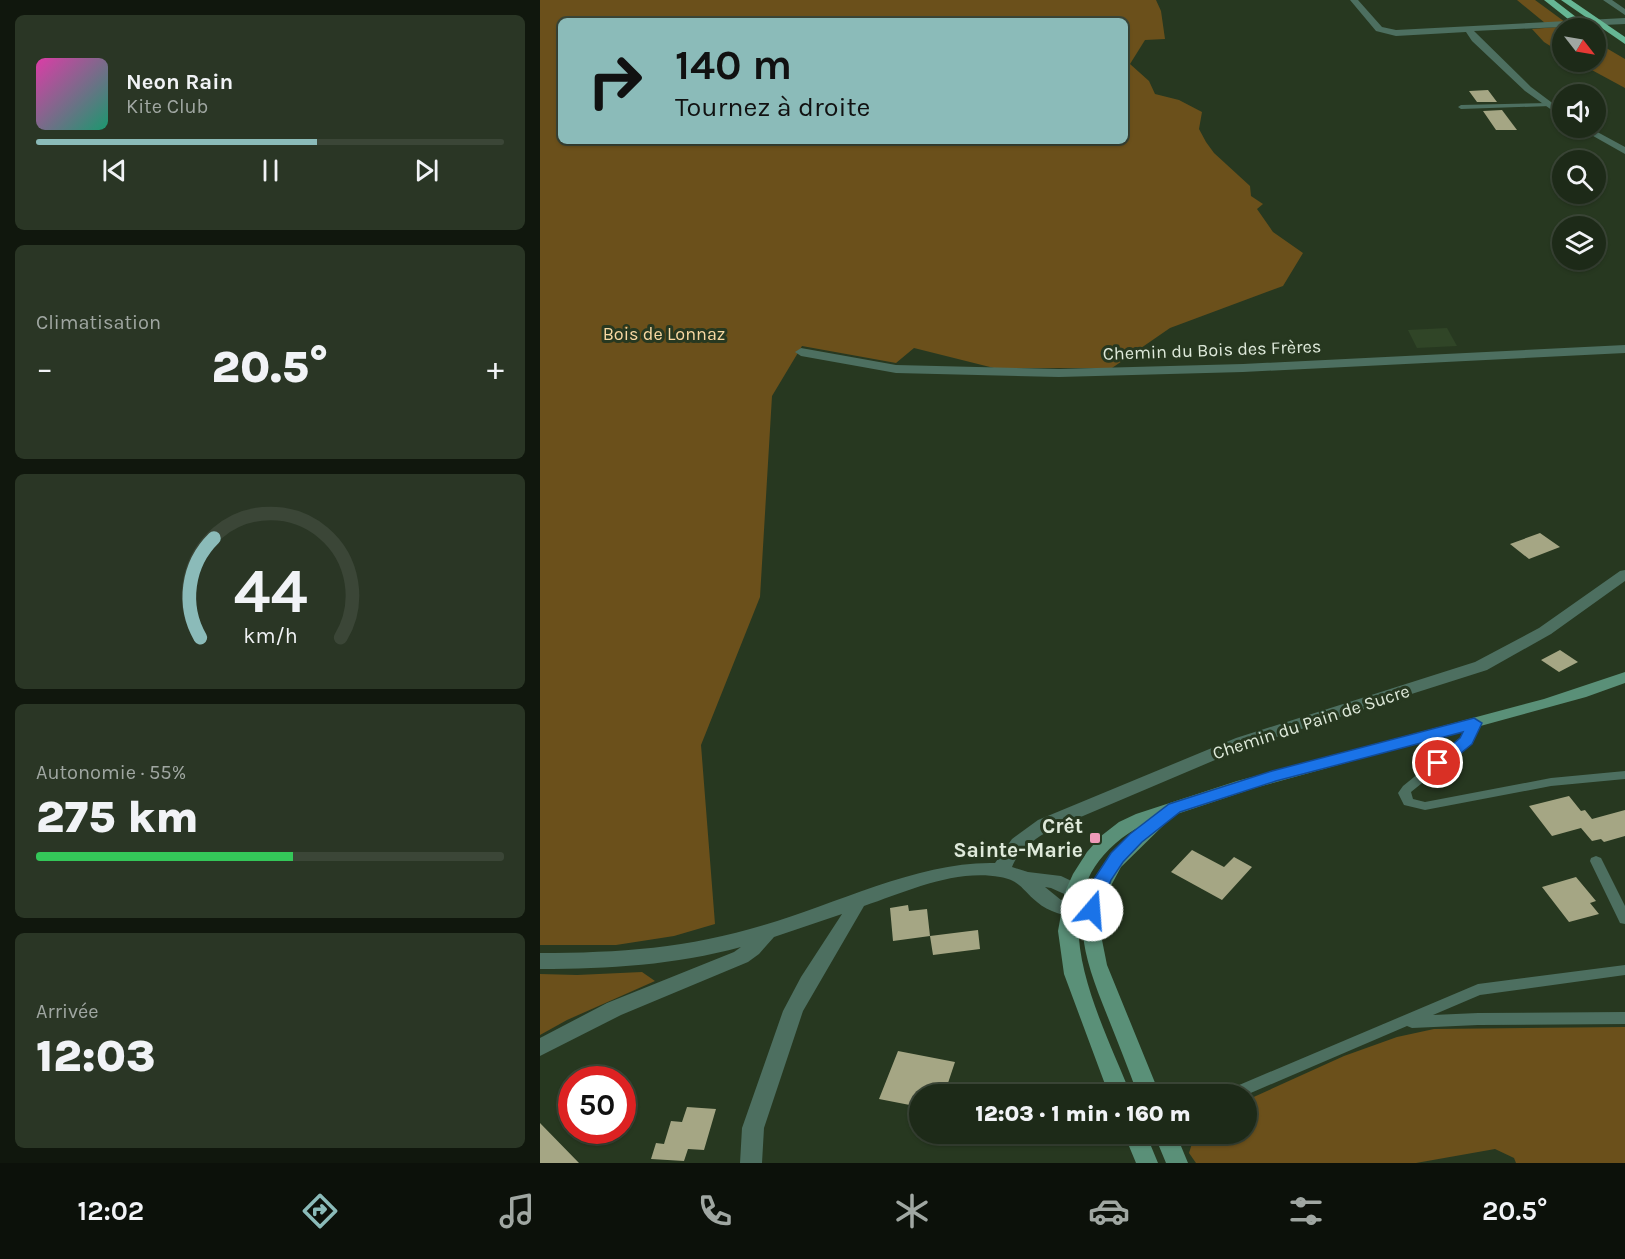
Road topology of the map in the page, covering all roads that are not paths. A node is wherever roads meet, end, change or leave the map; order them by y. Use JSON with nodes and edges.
{"nodes":[{"id":1,"x":1354,"y":0,"type":"edge"},
{"id":2,"x":1548,"y":0,"type":"edge"},
{"id":3,"x":1565,"y":0,"type":"edge"},
{"id":4,"x":1607,"y":0,"type":"edge"},
{"id":5,"x":1625,"y":13,"type":"edge"},
{"id":6,"x":1573,"y":18,"type":"edge"},
{"id":7,"x":1625,"y":21,"type":"edge"},
{"id":8,"x":1469,"y":30,"type":"junction"},
{"id":9,"x":1606,"y":41,"type":"dead end"},
{"id":10,"x":1625,"y":41,"type":"edge"},
{"id":11,"x":1625,"y":52,"type":"edge"},
{"id":12,"x":1548,"y":105,"type":"junction"},
{"id":13,"x":1461,"y":107,"type":"dead end"},
{"id":14,"x":1552,"y":108,"type":"edge"},
{"id":15,"x":1601,"y":138,"type":"edge"},
{"id":16,"x":1625,"y":152,"type":"edge"},
{"id":17,"x":1625,"y":349,"type":"edge"},
{"id":18,"x":801,"y":352,"type":"dead end"},
{"id":19,"x":1625,"y":574,"type":"edge"},
{"id":20,"x":1625,"y":677,"type":"edge"},
{"id":21,"x":1474,"y":723,"type":"junction"},
{"id":22,"x":1625,"y":775,"type":"edge"},
{"id":23,"x":1174,"y":808,"type":"junction"},
{"id":24,"x":1596,"y":861,"type":"dead end"},
{"id":25,"x":1001,"y":870,"type":"junction"},
{"id":26,"x":1027,"y":879,"type":"junction"},
{"id":27,"x":1075,"y":889,"type":"junction"},
{"id":28,"x":858,"y":900,"type":"junction"},
{"id":29,"x":1093,"y":905,"type":"junction"},
{"id":30,"x":1069,"y":909,"type":"junction"},
{"id":31,"x":1625,"y":919,"type":"edge"},
{"id":32,"x":767,"y":932,"type":"junction"},
{"id":33,"x":540,"y":961,"type":"edge"},
{"id":34,"x":1625,"y":970,"type":"edge"},
{"id":35,"x":1625,"y":1018,"type":"edge"},
{"id":36,"x":1404,"y":1023,"type":"junction"},
{"id":37,"x":540,"y":1048,"type":"edge"},
{"id":38,"x":1116,"y":1084,"type":"edge"},
{"id":39,"x":1145,"y":1084,"type":"edge"},
{"id":40,"x":1257,"y":1084,"type":"edge"},
{"id":41,"x":1140,"y":1144,"type":"edge"},
{"id":42,"x":1169,"y":1144,"type":"edge"},
{"id":43,"x":751,"y":1163,"type":"edge"},
{"id":44,"x":1147,"y":1163,"type":"edge"},
{"id":45,"x":1177,"y":1163,"type":"edge"}],
"edges":[{"from":1,"to":8,"type":"street"},
{"from":2,"to":6,"type":"highway"},
{"from":3,"to":10,"type":"highway"},
{"from":4,"to":5,"type":"street"},
{"from":7,"to":8,"type":"street"},
{"from":8,"to":12,"type":"street"},
{"from":9,"to":11,"type":"highway"},
{"from":12,"to":13,"type":"lane"},
{"from":12,"to":14,"type":"street"},
{"from":15,"to":16,"type":"street"},
{"from":17,"to":18,"type":"street","name":"Chemin du Bois des Frères"},
{"from":19,"to":25,"type":"street","name":"Chemin du Pain de Sucre"},
{"from":20,"to":21,"type":"main road"},
{"from":21,"to":22,"type":"lane"},
{"from":21,"to":23,"type":"main road"},
{"from":23,"to":27,"type":"main road"},
{"from":23,"to":29,"type":"main road"},
{"from":24,"to":31,"type":"lane"},
{"from":25,"to":26,"type":"street"},
{"from":25,"to":28,"type":"street"},
{"from":26,"to":27,"type":"street"},
{"from":26,"to":30,"type":"street"},
{"from":27,"to":29,"type":"street"},
{"from":27,"to":30,"type":"main road"},
{"from":28,"to":32,"type":"street"},
{"from":28,"to":43,"type":"street"},
{"from":29,"to":30,"type":"street"},
{"from":29,"to":39,"type":"main road"},
{"from":30,"to":38,"type":"main road"},
{"from":32,"to":33,"type":"street"},
{"from":32,"to":37,"type":"street"},
{"from":34,"to":36,"type":"lane"},
{"from":35,"to":36,"type":"lane"},
{"from":36,"to":40,"type":"lane"},
{"from":41,"to":44,"type":"main road"},
{"from":42,"to":45,"type":"main road"}]}
